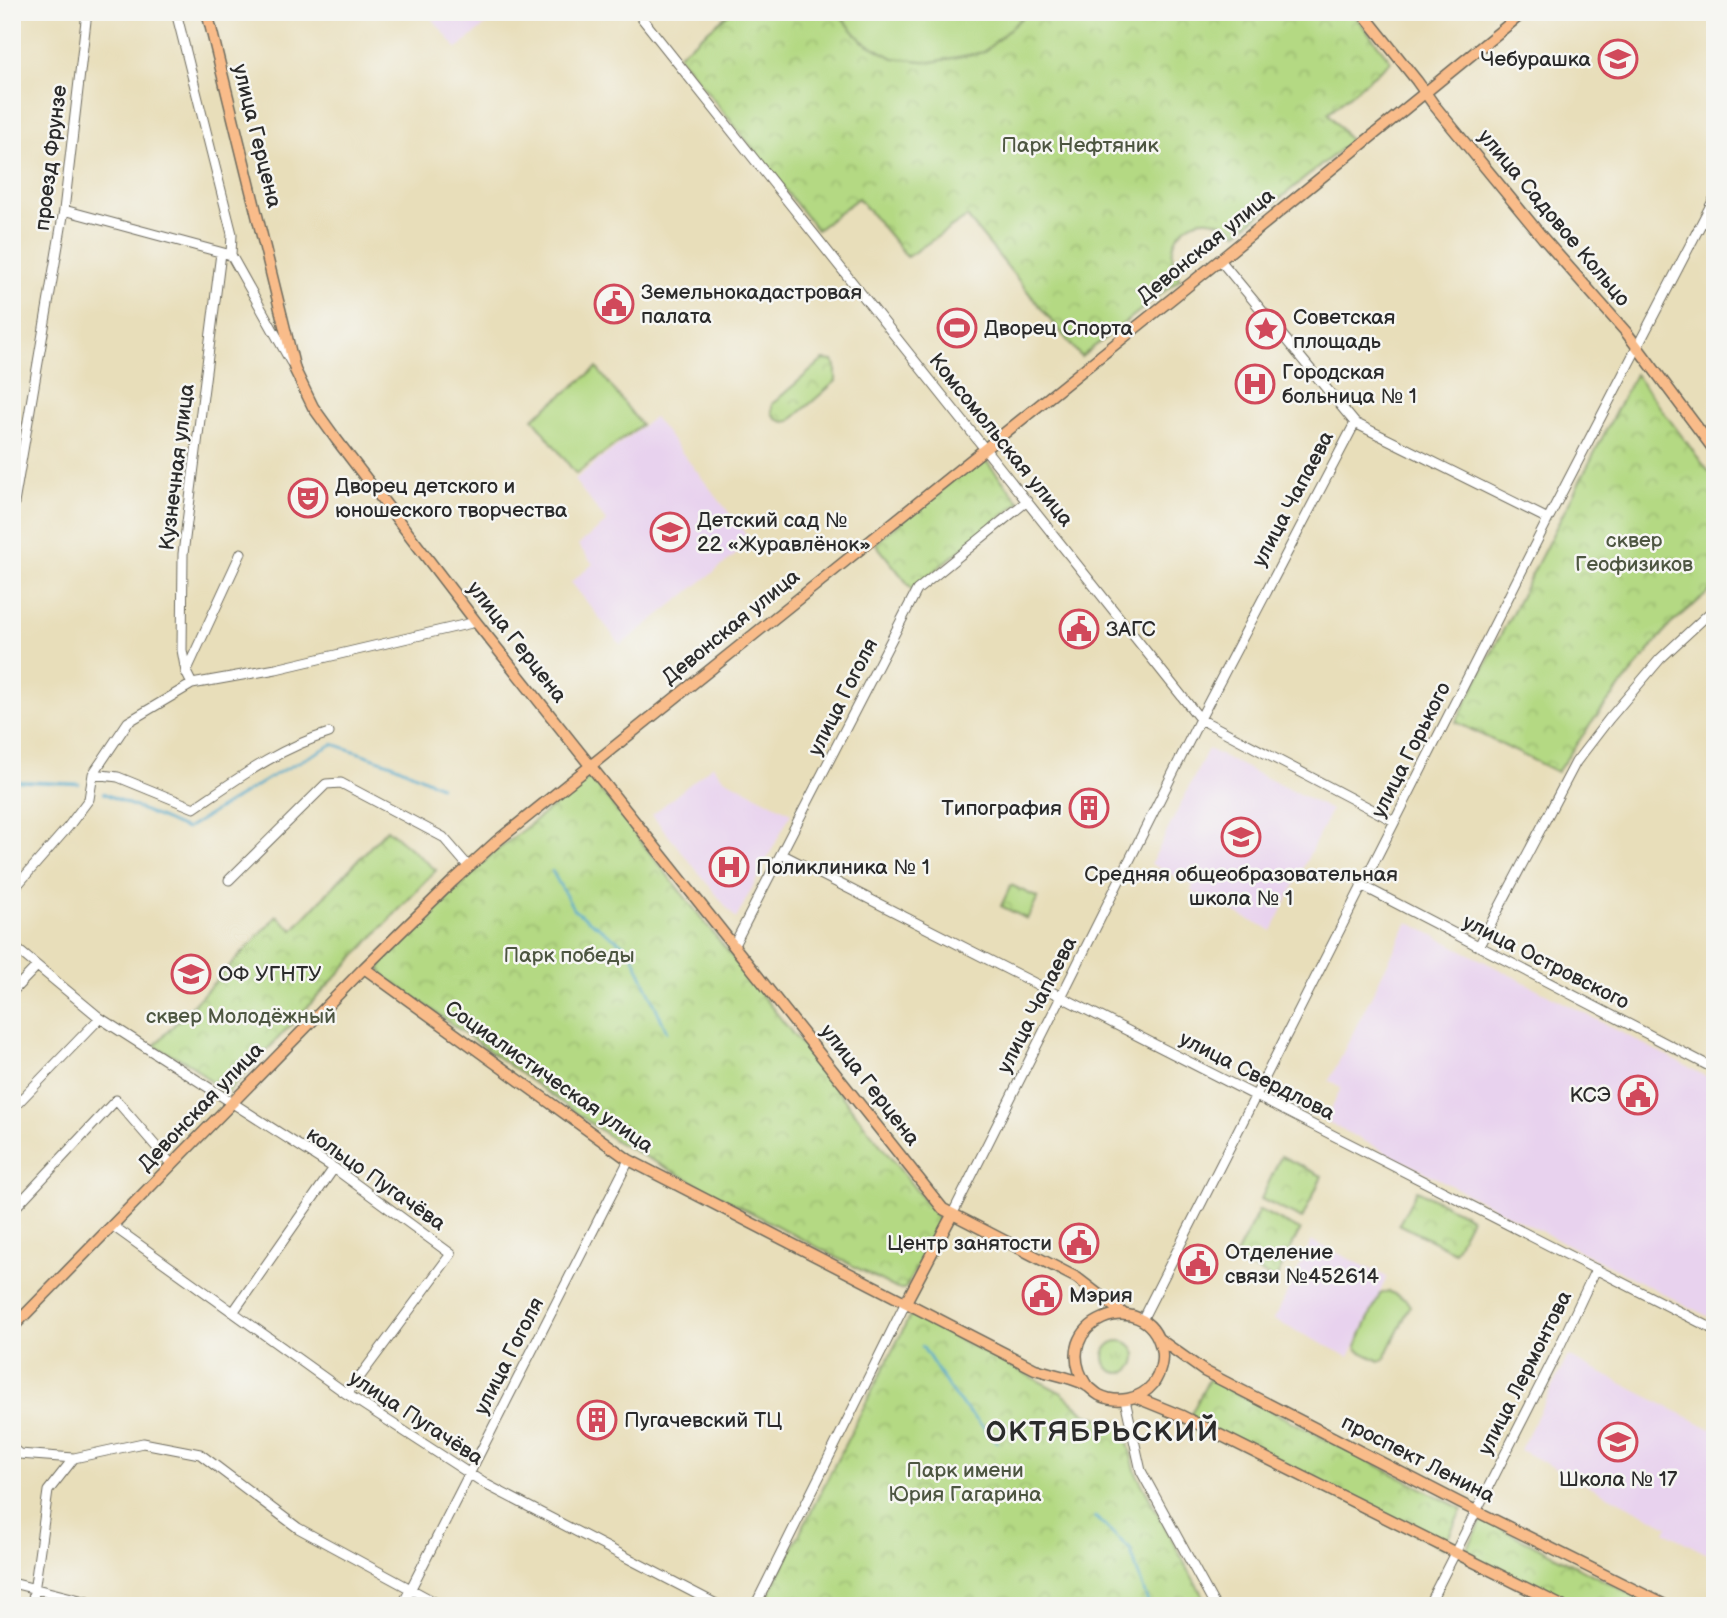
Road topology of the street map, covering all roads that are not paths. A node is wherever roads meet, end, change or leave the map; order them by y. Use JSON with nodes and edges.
{"nodes":[{"id":1,"x":86,"y":12,"type":"edge"},
{"id":2,"x":176,"y":12,"type":"edge"},
{"id":3,"x":207,"y":12,"type":"edge"},
{"id":4,"x":637,"y":12,"type":"edge"},
{"id":5,"x":1362,"y":12,"type":"edge"},
{"id":6,"x":1524,"y":12,"type":"edge"},
{"id":7,"x":1426,"y":92,"type":"junction"},
{"id":8,"x":1715,"y":197,"type":"edge"},
{"id":9,"x":64,"y":210,"type":"junction"},
{"id":10,"x":226,"y":254,"type":"junction"},
{"id":11,"x":1220,"y":260,"type":"junction"},
{"id":12,"x":1637,"y":346,"type":"junction"},
{"id":13,"x":295,"y":370,"type":"junction"},
{"id":14,"x":1355,"y":423,"type":"junction"},
{"id":15,"x":984,"y":448,"type":"junction"},
{"id":16,"x":1715,"y":451,"type":"edge"},
{"id":17,"x":1027,"y":501,"type":"junction"},
{"id":18,"x":12,"y":514,"type":"edge"},
{"id":19,"x":1548,"y":519,"type":"junction"},
{"id":20,"x":241,"y":553,"type":"dead end"},
{"id":21,"x":1715,"y":608,"type":"edge"},
{"id":22,"x":476,"y":622,"type":"junction"},
{"id":23,"x":186,"y":672,"type":"junction"},
{"id":24,"x":192,"y":684,"type":"junction"},
{"id":25,"x":1200,"y":719,"type":"junction"},
{"id":26,"x":329,"y":733,"type":"dead end"},
{"id":27,"x":590,"y":765,"type":"junction"},
{"id":28,"x":93,"y":774,"type":"junction"},
{"id":29,"x":1394,"y":821,"type":"junction"},
{"id":30,"x":783,"y":855,"type":"junction"},
{"id":31,"x":468,"y":867,"type":"junction"},
{"id":32,"x":229,"y":880,"type":"dead end"},
{"id":33,"x":1361,"y":886,"type":"junction"},
{"id":34,"x":12,"y":891,"type":"edge"},
{"id":35,"x":12,"y":944,"type":"edge"},
{"id":36,"x":734,"y":945,"type":"junction"},
{"id":37,"x":1479,"y":946,"type":"junction"},
{"id":38,"x":36,"y":967,"type":"junction"},
{"id":39,"x":364,"y":968,"type":"junction"},
{"id":40,"x":12,"y":992,"type":"edge"},
{"id":41,"x":1063,"y":996,"type":"junction"},
{"id":42,"x":100,"y":1018,"type":"junction"},
{"id":43,"x":1715,"y":1069,"type":"edge"},
{"id":44,"x":1256,"y":1095,"type":"junction"},
{"id":45,"x":234,"y":1106,"type":"junction"},
{"id":46,"x":12,"y":1109,"type":"edge"},
{"id":47,"x":629,"y":1160,"type":"junction"},
{"id":48,"x":172,"y":1165,"type":"junction"},
{"id":49,"x":334,"y":1168,"type":"junction"},
{"id":50,"x":12,"y":1211,"type":"edge"},
{"id":51,"x":952,"y":1215,"type":"junction"},
{"id":52,"x":113,"y":1226,"type":"junction"},
{"id":53,"x":1596,"y":1269,"type":"junction"},
{"id":54,"x":906,"y":1302,"type":"junction"},
{"id":55,"x":234,"y":1311,"type":"junction"},
{"id":56,"x":1125,"y":1315,"type":"junction"},
{"id":57,"x":1142,"y":1320,"type":"junction"},
{"id":58,"x":12,"y":1328,"type":"edge"},
{"id":59,"x":1715,"y":1330,"type":"edge"},
{"id":60,"x":1157,"y":1336,"type":"junction"},
{"id":61,"x":1087,"y":1385,"type":"junction"},
{"id":62,"x":347,"y":1394,"type":"junction"},
{"id":63,"x":1130,"y":1398,"type":"junction"},
{"id":64,"x":12,"y":1448,"type":"edge"},
{"id":65,"x":74,"y":1458,"type":"junction"},
{"id":66,"x":469,"y":1474,"type":"junction"},
{"id":67,"x":1475,"y":1510,"type":"junction"},
{"id":68,"x":1456,"y":1551,"type":"junction"},
{"id":69,"x":12,"y":1583,"type":"edge"},
{"id":70,"x":35,"y":1588,"type":"junction"},
{"id":71,"x":410,"y":1590,"type":"junction"},
{"id":72,"x":32,"y":1606,"type":"edge"},
{"id":73,"x":104,"y":1606,"type":"edge"},
{"id":74,"x":402,"y":1606,"type":"edge"},
{"id":75,"x":442,"y":1606,"type":"edge"},
{"id":76,"x":720,"y":1606,"type":"edge"},
{"id":77,"x":755,"y":1606,"type":"edge"},
{"id":78,"x":1215,"y":1606,"type":"edge"},
{"id":79,"x":1428,"y":1606,"type":"edge"},
{"id":80,"x":1562,"y":1606,"type":"edge"},
{"id":81,"x":1667,"y":1606,"type":"edge"}],
"edges":[{"from":1,"to":9,"type":"street","name":"проезд Фрунзе"},
{"from":2,"to":10,"type":"street","name":"Кузнечная улица"},
{"from":3,"to":13,"type":"main road","name":"улица Герцена"},
{"from":4,"to":15,"type":"street","name":"Комсомольская улица"},
{"from":5,"to":7,"type":"main road","name":"улица Садовое Кольцо"},
{"from":6,"to":7,"type":"main road","name":"Девонская улица"},
{"from":7,"to":11,"type":"main road","name":"Девонская улица"},
{"from":7,"to":12,"type":"main road","name":"улица Садовое Кольцо"},
{"from":8,"to":12,"type":"street","name":"улица Горького"},
{"from":9,"to":10,"type":"street"},
{"from":9,"to":18,"type":"street","name":"проезд Фрунзе"},
{"from":10,"to":13,"type":"street"},
{"from":10,"to":23,"type":"street","name":"Кузнечная улица"},
{"from":11,"to":14,"type":"street"},
{"from":11,"to":15,"type":"main road","name":"Девонская улица"},
{"from":12,"to":16,"type":"main road","name":"улица Садовое Кольцо"},
{"from":12,"to":19,"type":"street","name":"улица Горького"},
{"from":13,"to":22,"type":"main road","name":"улица Герцена"},
{"from":14,"to":19,"type":"street"},
{"from":14,"to":25,"type":"street","name":"улица Чапаева"},
{"from":15,"to":17,"type":"street","name":"Комсомольская улица"},
{"from":15,"to":27,"type":"main road","name":"Девонская улица"},
{"from":17,"to":25,"type":"street","name":"Комсомольская улица"},
{"from":17,"to":30,"type":"street","name":"улица Гоголя"},
{"from":19,"to":29,"type":"street","name":"улица Горького"},
{"from":20,"to":23,"type":"street"},
{"from":21,"to":37,"type":"street"},
{"from":22,"to":24,"type":"street"},
{"from":22,"to":27,"type":"main road","name":"улица Герцена"},
{"from":23,"to":24,"type":"street","name":"Кузнечная улица"},
{"from":24,"to":28,"type":"street"},
{"from":25,"to":29,"type":"street","name":"Комсомольская улица"},
{"from":25,"to":41,"type":"street","name":"улица Чапаева"},
{"from":26,"to":28,"type":"street"},
{"from":27,"to":31,"type":"main road","name":"Девонская улица"},
{"from":27,"to":36,"type":"main road","name":"улица Герцена"},
{"from":28,"to":34,"type":"street"},
{"from":29,"to":33,"type":"street","name":"улица Горького"},
{"from":30,"to":36,"type":"street","name":"улица Гоголя"},
{"from":30,"to":41,"type":"street","name":"улица Свердлова"},
{"from":31,"to":32,"type":"street"},
{"from":31,"to":39,"type":"main road","name":"Девонская улица"},
{"from":33,"to":37,"type":"street","name":"улица Островского"},
{"from":33,"to":44,"type":"street","name":"улица Горького"},
{"from":35,"to":38,"type":"street","name":"кольцо Пугачёва"},
{"from":36,"to":51,"type":"main road","name":"улица Герцена"},
{"from":37,"to":43,"type":"street","name":"улица Островского"},
{"from":38,"to":40,"type":"street"},
{"from":38,"to":42,"type":"street","name":"кольцо Пугачёва"},
{"from":39,"to":45,"type":"main road","name":"Девонская улица"},
{"from":39,"to":47,"type":"main road","name":"Социалистическая улица"},
{"from":41,"to":44,"type":"street","name":"улица Свердлова"},
{"from":41,"to":51,"type":"street","name":"улица Чапаева"},
{"from":42,"to":45,"type":"street","name":"кольцо Пугачёва"},
{"from":42,"to":46,"type":"street"},
{"from":44,"to":53,"type":"street","name":"улица Свердлова"},
{"from":44,"to":57,"type":"street","name":"улица Горького"},
{"from":45,"to":48,"type":"main road","name":"Девонская улица"},
{"from":45,"to":49,"type":"street","name":"кольцо Пугачёва"},
{"from":47,"to":54,"type":"main road","name":"Социалистическая улица"},
{"from":47,"to":66,"type":"street","name":"улица Гоголя"},
{"from":48,"to":50,"type":"street"},
{"from":48,"to":52,"type":"main road","name":"Девонская улица"},
{"from":49,"to":55,"type":"street"},
{"from":49,"to":62,"type":"street","name":"кольцо Пугачёва"},
{"from":51,"to":54,"type":"main road","name":"улица Чапаева"},
{"from":51,"to":56,"type":"main road"},
{"from":52,"to":55,"type":"street","name":"улица Пугачёва"},
{"from":52,"to":58,"type":"main road","name":"Девонская улица"},
{"from":53,"to":59,"type":"street","name":"улица Свердлова"},
{"from":53,"to":67,"type":"street","name":"улица Лермонтова"},
{"from":54,"to":61,"type":"main road"},
{"from":54,"to":77,"type":"street","name":"улица Чапаева"},
{"from":55,"to":62,"type":"street","name":"улица Пугачёва"},
{"from":56,"to":57,"type":"main road"},
{"from":56,"to":61,"type":"main road"},
{"from":57,"to":60,"type":"main road"},
{"from":60,"to":63,"type":"main road"},
{"from":60,"to":67,"type":"main road","name":"проспект Ленина"},
{"from":61,"to":63,"type":"main road"},
{"from":62,"to":66,"type":"street","name":"улица Пугачёва"},
{"from":63,"to":68,"type":"main road"},
{"from":63,"to":78,"type":"street"},
{"from":64,"to":65,"type":"street"},
{"from":65,"to":70,"type":"street"},
{"from":65,"to":71,"type":"street"},
{"from":66,"to":71,"type":"street","name":"улица Гоголя"},
{"from":66,"to":76,"type":"street","name":"улица Пугачёва"},
{"from":67,"to":68,"type":"street","name":"улица Лермонтова"},
{"from":67,"to":81,"type":"main road","name":"проспект Ленина"},
{"from":68,"to":79,"type":"street","name":"улица Лермонтова"},
{"from":68,"to":80,"type":"main road"},
{"from":69,"to":70,"type":"street"},
{"from":70,"to":72,"type":"street"},
{"from":70,"to":73,"type":"street"},
{"from":71,"to":74,"type":"street","name":"улица Гоголя"},
{"from":71,"to":75,"type":"street"}]}
